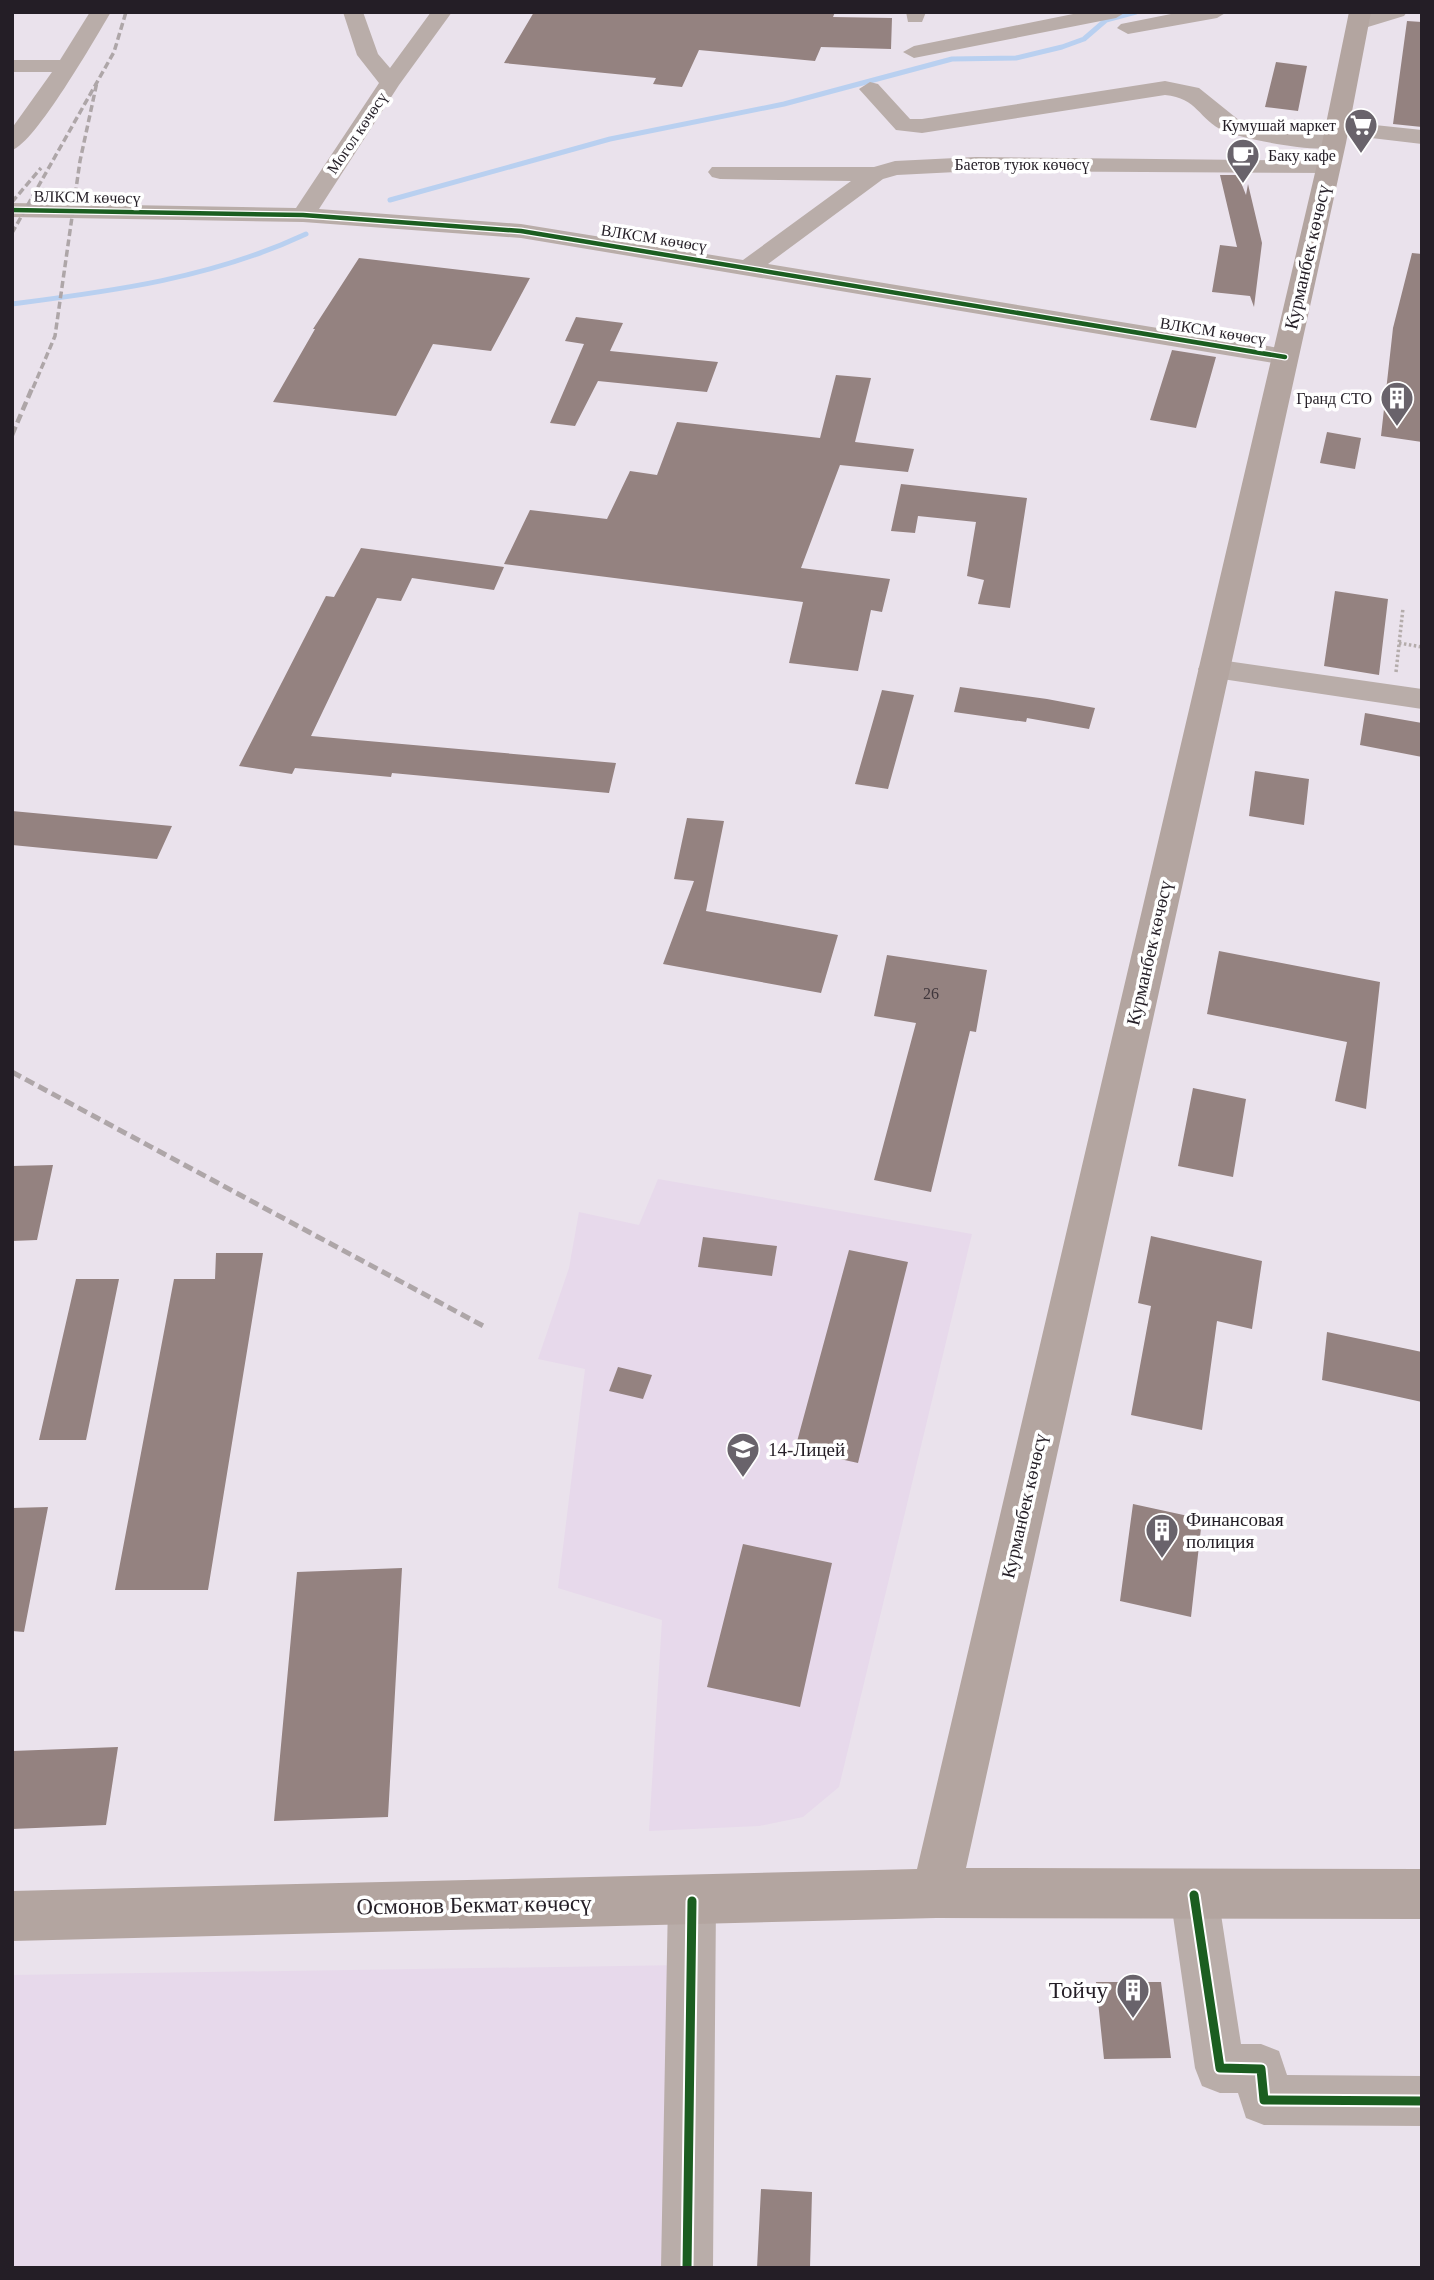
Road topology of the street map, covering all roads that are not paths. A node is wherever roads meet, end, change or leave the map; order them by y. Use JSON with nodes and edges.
{"nodes":[{"id":1,"x":101,"y":12,"type":"edge"},
{"id":2,"x":353,"y":12,"type":"edge"},
{"id":3,"x":442,"y":12,"type":"edge"},
{"id":4,"x":1217,"y":12,"type":"edge"},
{"id":5,"x":1397,"y":12,"type":"edge"},
{"id":6,"x":1359,"y":18,"type":"edge"},
{"id":7,"x":1122,"y":20,"type":"edge"},
{"id":8,"x":914,"y":52,"type":"dead end"},
{"id":9,"x":12,"y":66,"type":"edge"},
{"id":10,"x":68,"y":66,"type":"junction"},
{"id":11,"x":390,"y":83,"type":"junction"},
{"id":12,"x":870,"y":89,"type":"dead end"},
{"id":13,"x":39,"y":109,"type":"junction"},
{"id":14,"x":12,"y":110,"type":"edge"},
{"id":15,"x":1422,"y":137,"type":"edge"},
{"id":16,"x":12,"y":143,"type":"edge"},
{"id":17,"x":1333,"y":145,"type":"junction"},
{"id":18,"x":720,"y":173,"type":"dead end"},
{"id":19,"x":875,"y":174,"type":"junction"},
{"id":20,"x":12,"y":210,"type":"edge"},
{"id":21,"x":303,"y":215,"type":"junction"},
{"id":22,"x":748,"y":268,"type":"junction"},
{"id":23,"x":1285,"y":357,"type":"junction"},
{"id":24,"x":1213,"y":669,"type":"junction"},
{"id":25,"x":1407,"y":696,"type":"edge"},
{"id":26,"x":936,"y":1893,"type":"junction"},
{"id":27,"x":1422,"y":1894,"type":"edge"},
{"id":28,"x":1194,"y":1895,"type":"junction"},
{"id":29,"x":692,"y":1900,"type":"junction"},
{"id":30,"x":12,"y":1916,"type":"edge"},
{"id":31,"x":1422,"y":2101,"type":"edge"},
{"id":32,"x":687,"y":2268,"type":"edge"}],
"edges":[{"from":1,"to":10,"type":"street"},
{"from":2,"to":11,"type":"street","name":"Могол көчөсү"},
{"from":3,"to":11,"type":"street"},
{"from":4,"to":7,"type":"street"},
{"from":5,"to":6,"type":"street"},
{"from":6,"to":17,"type":"main road","name":"Курманбек көчөсү"},
{"from":7,"to":8,"type":"street"},
{"from":9,"to":10,"type":"street"},
{"from":10,"to":13,"type":"street"},
{"from":11,"to":21,"type":"street","name":"Могол көчөсү"},
{"from":12,"to":17,"type":"street"},
{"from":13,"to":14,"type":"street"},
{"from":13,"to":16,"type":"street"},
{"from":15,"to":17,"type":"street"},
{"from":17,"to":19,"type":"street","name":"Баетов туюк көчөсү"},
{"from":17,"to":23,"type":"main road","name":"Курманбек көчөсү"},
{"from":18,"to":19,"type":"street"},
{"from":19,"to":22,"type":"street","name":"Баетов туюк көчөсү"},
{"from":20,"to":21,"type":"street","name":"ВЛКСМ көчөсү"},
{"from":21,"to":22,"type":"street","name":"ВЛКСМ көчөсү"},
{"from":22,"to":23,"type":"street","name":"ВЛКСМ көчөсү"},
{"from":23,"to":24,"type":"main road","name":"Курманбек көчөсү"},
{"from":24,"to":25,"type":"street"},
{"from":24,"to":26,"type":"main road","name":"Курманбек көчөсү"},
{"from":26,"to":28,"type":"main road","name":"Осмонов Бекмат көчөсү"},
{"from":26,"to":29,"type":"main road","name":"Осмонов Бекмат көчөсү"},
{"from":27,"to":28,"type":"main road","name":"Осмонов Бекмат көчөсү"},
{"from":28,"to":31,"type":"street"},
{"from":29,"to":30,"type":"main road","name":"Осмонов Бекмат көчөсү"},
{"from":29,"to":32,"type":"street"}]}
